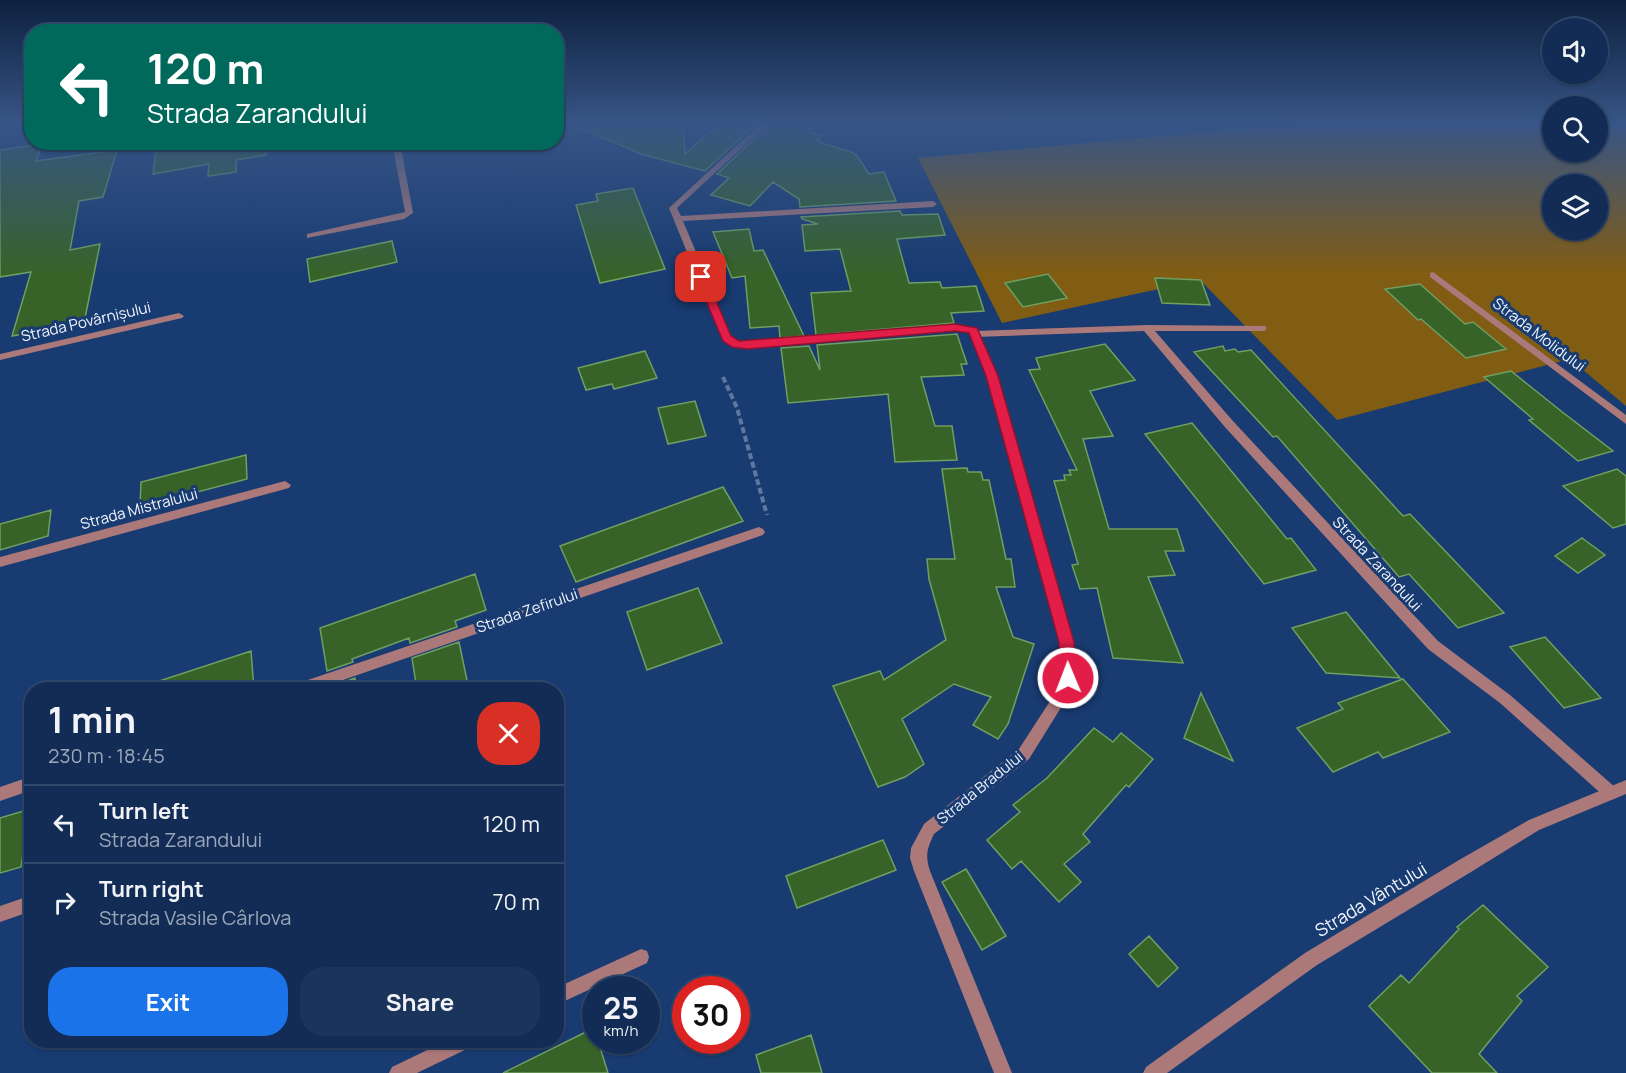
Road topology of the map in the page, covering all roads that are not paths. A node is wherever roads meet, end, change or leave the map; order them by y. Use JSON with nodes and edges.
{"nodes":[{"id":1,"x":402,"y":173,"type":"edge"},
{"id":2,"x":710,"y":173,"type":"edge"},
{"id":3,"x":933,"y":204,"type":"dead end"},
{"id":4,"x":677,"y":219,"type":"junction"},
{"id":5,"x":310,"y":236,"type":"dead end"},
{"id":6,"x":1433,"y":275,"type":"dead end"},
{"id":7,"x":179,"y":316,"type":"dead end"},
{"id":8,"x":1147,"y":328,"type":"junction"},
{"id":9,"x":1263,"y":328,"type":"dead end"},
{"id":10,"x":973,"y":331,"type":"junction"},
{"id":11,"x":0,"y":357,"type":"edge"},
{"id":12,"x":1626,"y":420,"type":"edge"},
{"id":13,"x":285,"y":485,"type":"dead end"},
{"id":14,"x":759,"y":532,"type":"road end"},
{"id":15,"x":0,"y":562,"type":"edge"},
{"id":16,"x":319,"y":682,"type":"edge"},
{"id":17,"x":24,"y":786,"type":"edge"},
{"id":18,"x":1619,"y":790,"type":"edge"},
{"id":19,"x":0,"y":794,"type":"edge"},
{"id":20,"x":24,"y":906,"type":"edge"},
{"id":21,"x":0,"y":914,"type":"edge"},
{"id":22,"x":641,"y":957,"type":"dead end"},
{"id":23,"x":564,"y":993,"type":"edge"},
{"id":24,"x":450,"y":1048,"type":"edge"},
{"id":25,"x":398,"y":1073,"type":"edge"},
{"id":26,"x":1003,"y":1073,"type":"edge"},
{"id":27,"x":1152,"y":1073,"type":"edge"}],
"edges":[{"from":1,"to":5,"type":"street"},
{"from":2,"to":4,"type":"street"},
{"from":3,"to":4,"type":"street"},
{"from":4,"to":10,"type":"street"},
{"from":6,"to":12,"type":"street","name":"Strada Molidului"},
{"from":7,"to":11,"type":"street","name":"Strada Povârnișului"},
{"from":8,"to":9,"type":"street"},
{"from":8,"to":10,"type":"street"},
{"from":8,"to":18,"type":"street","name":"Strada Zarandului"},
{"from":10,"to":26,"type":"street","name":"Strada Bradului"},
{"from":13,"to":15,"type":"street","name":"Strada Mistralului"},
{"from":14,"to":16,"type":"street","name":"Strada Zefirului"},
{"from":17,"to":19,"type":"street"},
{"from":18,"to":27,"type":"street","name":"Strada Vântului"},
{"from":20,"to":21,"type":"street"},
{"from":22,"to":23,"type":"street"},
{"from":24,"to":25,"type":"street"}]}
